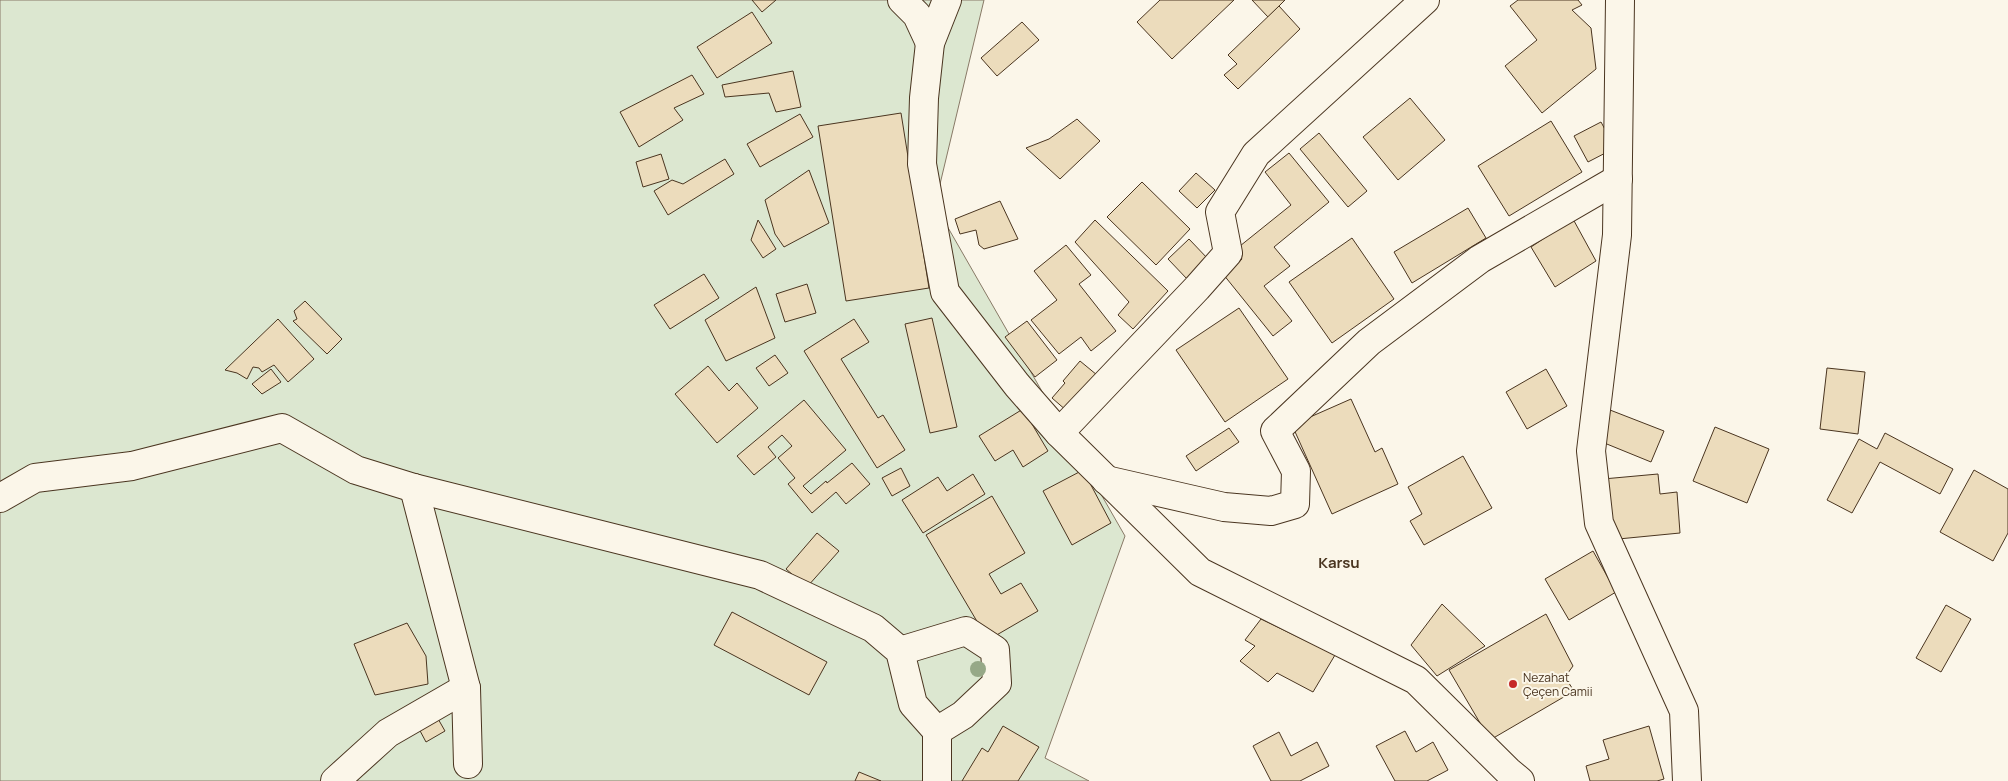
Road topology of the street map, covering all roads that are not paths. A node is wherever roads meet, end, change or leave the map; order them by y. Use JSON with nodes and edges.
{"nodes":[{"id":1,"x":902,"y":0,"type":"edge"},
{"id":2,"x":947,"y":0,"type":"edge"},
{"id":3,"x":1425,"y":0,"type":"edge"},
{"id":4,"x":1620,"y":0,"type":"edge"},
{"id":5,"x":930,"y":44,"type":"junction"},
{"id":6,"x":1618,"y":179,"type":"junction"},
{"id":7,"x":1059,"y":433,"type":"junction"},
{"id":8,"x":1106,"y":480,"type":"junction"},
{"id":9,"x":414,"y":488,"type":"junction"},
{"id":10,"x":0,"y":498,"type":"edge"},
{"id":11,"x":900,"y":651,"type":"junction"},
{"id":12,"x":466,"y":688,"type":"junction"},
{"id":13,"x":937,"y":731,"type":"junction"},
{"id":14,"x":468,"y":764,"type":"dead end"},
{"id":15,"x":335,"y":781,"type":"edge"},
{"id":16,"x":937,"y":781,"type":"edge"},
{"id":17,"x":1520,"y":781,"type":"edge"},
{"id":18,"x":1687,"y":781,"type":"edge"}],
"edges":[{"from":1,"to":5,"type":"street"},
{"from":2,"to":5,"type":"street"},
{"from":3,"to":7,"type":"street"},
{"from":4,"to":6,"type":"street"},
{"from":5,"to":7,"type":"street"},
{"from":6,"to":8,"type":"street"},
{"from":6,"to":18,"type":"street"},
{"from":7,"to":8,"type":"street"},
{"from":8,"to":17,"type":"street"},
{"from":9,"to":10,"type":"street"},
{"from":9,"to":11,"type":"street"},
{"from":9,"to":12,"type":"street"},
{"from":11,"to":13,"type":"street"},
{"from":11,"to":13,"type":"street"},
{"from":12,"to":14,"type":"street"},
{"from":12,"to":15,"type":"street"},
{"from":13,"to":16,"type":"street"}]}
